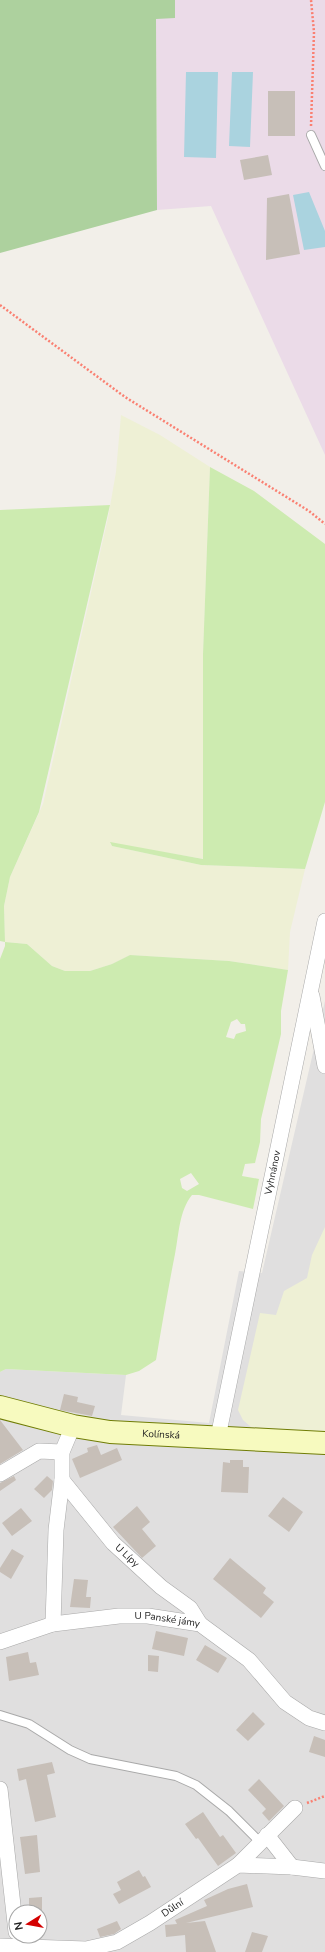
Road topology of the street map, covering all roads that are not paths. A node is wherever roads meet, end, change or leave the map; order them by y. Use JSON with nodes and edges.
{"nodes":[{"id":1,"x":311,"y":135,"type":"road end"},
{"id":2,"x":325,"y":166,"type":"edge"},
{"id":3,"x":325,"y":921,"type":"edge"},
{"id":4,"x":311,"y":988,"type":"junction"},
{"id":5,"x":325,"y":1066,"type":"edge"},
{"id":6,"x":0,"y":1407,"type":"edge"},
{"id":7,"x":73,"y":1426,"type":"junction"},
{"id":8,"x":218,"y":1437,"type":"junction"},
{"id":9,"x":325,"y":1443,"type":"edge"},
{"id":10,"x":62,"y":1452,"type":"junction"},
{"id":11,"x":0,"y":1474,"type":"edge"},
{"id":12,"x":62,"y":1480,"type":"junction"},
{"id":13,"x":53,"y":1624,"type":"junction"},
{"id":14,"x":200,"y":1624,"type":"junction"},
{"id":15,"x":0,"y":1642,"type":"edge"},
{"id":16,"x":0,"y":1715,"type":"edge"},
{"id":17,"x":325,"y":1723,"type":"edge"},
{"id":18,"x":0,"y":1790,"type":"edge"},
{"id":19,"x":295,"y":1808,"type":"road end"},
{"id":20,"x":264,"y":1838,"type":"junction"},
{"id":21,"x":238,"y":1865,"type":"junction"},
{"id":22,"x":292,"y":1867,"type":"junction"},
{"id":23,"x":325,"y":1871,"type":"edge"},
{"id":24,"x":13,"y":1904,"type":"edge"},
{"id":25,"x":0,"y":1946,"type":"edge"},
{"id":26,"x":18,"y":1947,"type":"edge"}],
"edges":[{"from":1,"to":2,"type":"lane"},
{"from":3,"to":4,"type":"street","name":"Vyhnánov"},
{"from":4,"to":5,"type":"street"},
{"from":4,"to":8,"type":"street","name":"Vyhnánov"},
{"from":6,"to":7,"type":"street","name":"Kolínská"},
{"from":7,"to":8,"type":"street","name":"Kolínská"},
{"from":7,"to":10,"type":"street"},
{"from":8,"to":9,"type":"street","name":"Kolínská"},
{"from":10,"to":11,"type":"street"},
{"from":10,"to":12,"type":"street"},
{"from":12,"to":13,"type":"street"},
{"from":12,"to":14,"type":"street","name":"U Lípy"},
{"from":13,"to":14,"type":"street","name":"U Panské jámy"},
{"from":13,"to":15,"type":"street","name":"U Panské jámy"},
{"from":14,"to":17,"type":"street","name":"U Panské jámy"},
{"from":16,"to":20,"type":"lane"},
{"from":18,"to":24,"type":"street"},
{"from":19,"to":20,"type":"street","name":"Důlní"},
{"from":20,"to":21,"type":"street","name":"Důlní"},
{"from":20,"to":22,"type":"street"},
{"from":21,"to":22,"type":"street"},
{"from":21,"to":26,"type":"street","name":"Důlní"},
{"from":22,"to":23,"type":"street"},
{"from":25,"to":26,"type":"street","name":"Důlní"}]}
